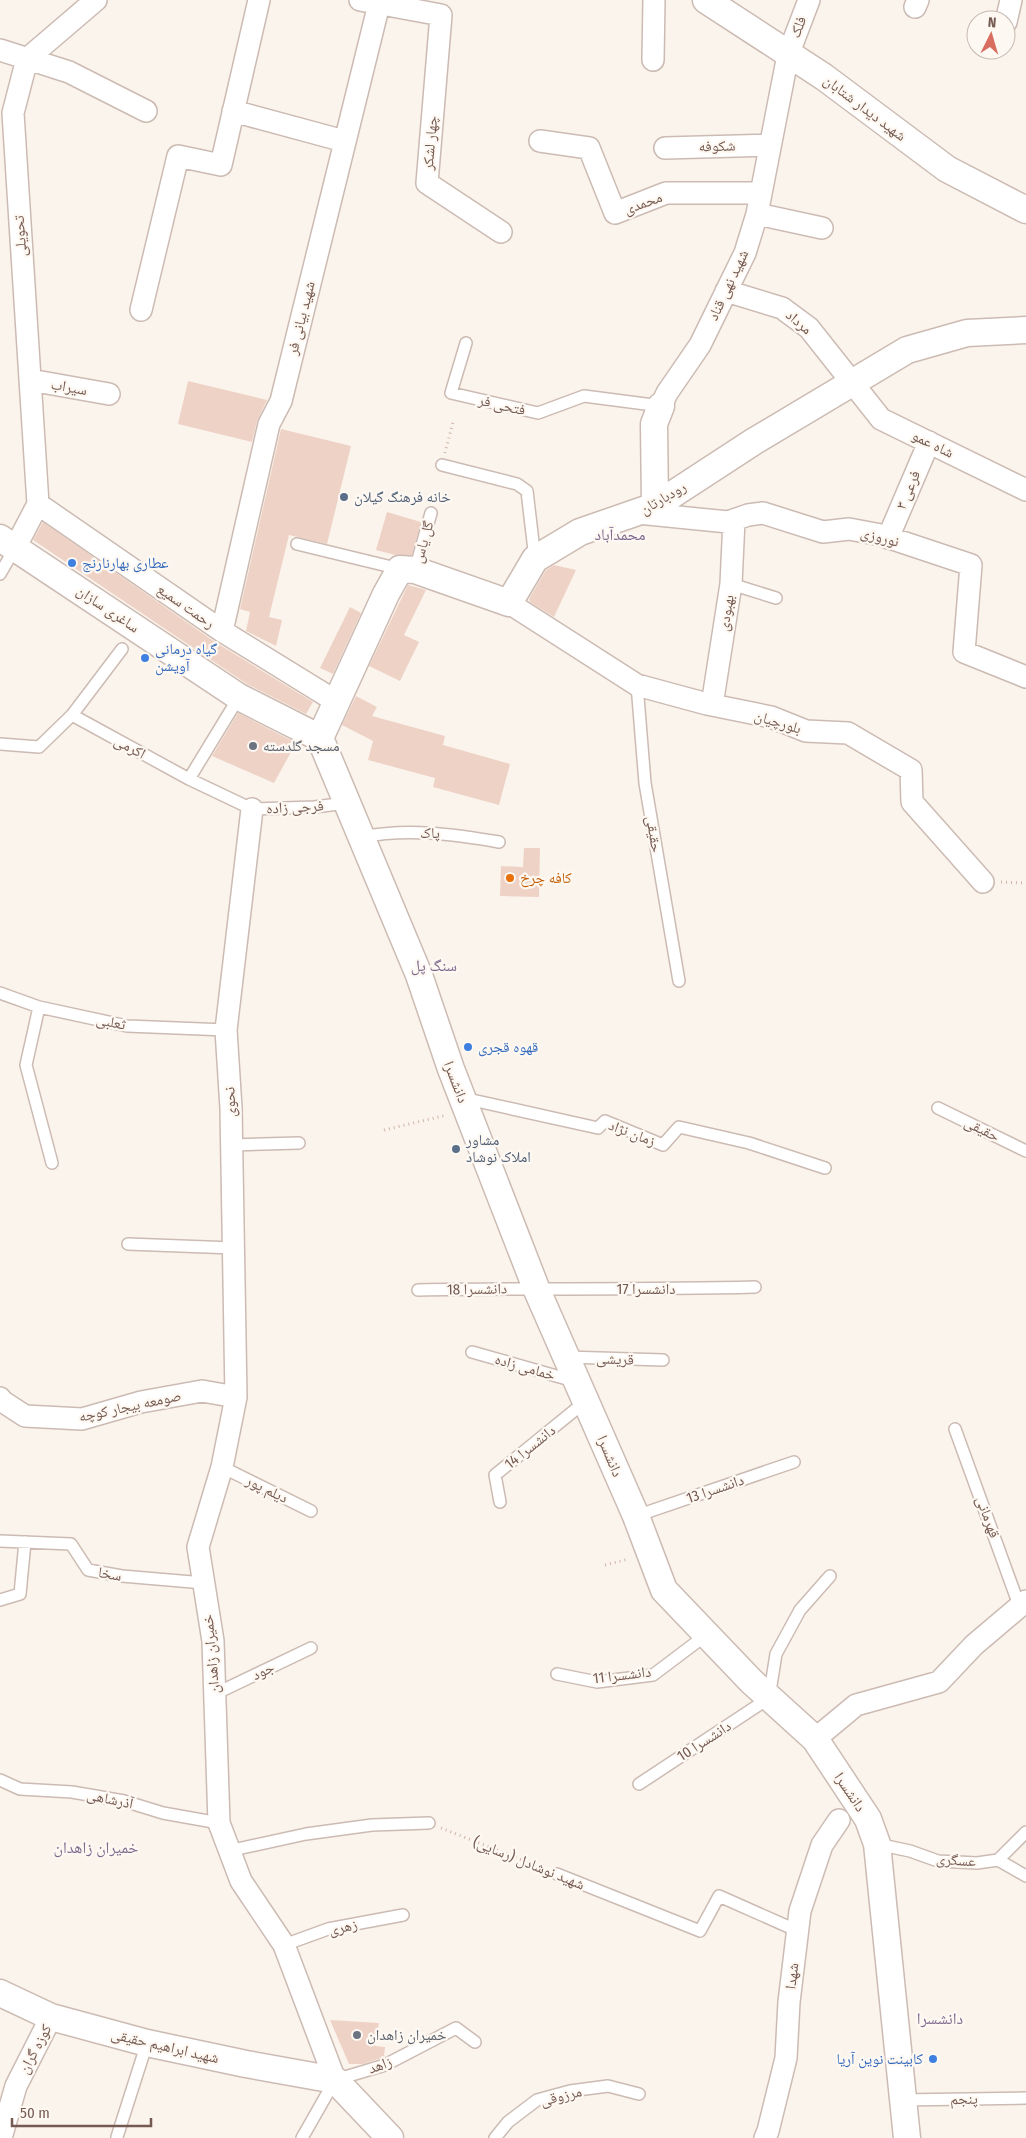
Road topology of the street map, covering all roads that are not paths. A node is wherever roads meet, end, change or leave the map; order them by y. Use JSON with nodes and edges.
{"nodes":[{"id":1,"x":96,"y":0,"type":"edge"},
{"id":2,"x":259,"y":0,"type":"edge"},
{"id":3,"x":654,"y":0,"type":"edge"},
{"id":4,"x":706,"y":0,"type":"edge"},
{"id":5,"x":809,"y":0,"type":"edge"},
{"id":6,"x":370,"y":2,"type":"edge"},
{"id":7,"x":0,"y":50,"type":"edge"},
{"id":8,"x":788,"y":55,"type":"junction"},
{"id":9,"x":27,"y":59,"type":"junction"},
{"id":10,"x":653,"y":60,"type":"dead end"},
{"id":11,"x":233,"y":111,"type":"junction"},
{"id":12,"x":146,"y":112,"type":"dead end"},
{"id":13,"x":344,"y":141,"type":"junction"},
{"id":14,"x":540,"y":141,"type":"dead end"},
{"id":15,"x":770,"y":145,"type":"junction"},
{"id":16,"x":665,"y":148,"type":"dead end"},
{"id":17,"x":758,"y":203,"type":"junction"},
{"id":18,"x":1026,"y":210,"type":"edge"},
{"id":19,"x":822,"y":228,"type":"dead end"},
{"id":20,"x":501,"y":232,"type":"dead end"},
{"id":21,"x":726,"y":291,"type":"junction"},
{"id":22,"x":141,"y":310,"type":"dead end"},
{"id":23,"x":1026,"y":330,"type":"edge"},
{"id":24,"x":466,"y":343,"type":"dead end"},
{"id":25,"x":30,"y":380,"type":"junction"},
{"id":26,"x":853,"y":382,"type":"junction"},
{"id":27,"x":109,"y":394,"type":"dead end"},
{"id":28,"x":662,"y":406,"type":"junction"},
{"id":29,"x":929,"y":442,"type":"junction"},
{"id":30,"x":442,"y":465,"type":"road end"},
{"id":31,"x":1026,"y":490,"type":"edge"},
{"id":32,"x":38,"y":504,"type":"junction"},
{"id":33,"x":646,"y":509,"type":"junction"},
{"id":34,"x":430,"y":513,"type":"dead end"},
{"id":35,"x":734,"y":520,"type":"junction"},
{"id":36,"x":888,"y":538,"type":"junction"},
{"id":37,"x":8,"y":543,"type":"edge"},
{"id":38,"x":297,"y":544,"type":"dead end"},
{"id":39,"x":535,"y":559,"type":"junction"},
{"id":40,"x":407,"y":569,"type":"junction"},
{"id":41,"x":0,"y":574,"type":"edge"},
{"id":42,"x":731,"y":584,"type":"junction"},
{"id":43,"x":776,"y":598,"type":"dead end"},
{"id":44,"x":509,"y":603,"type":"junction"},
{"id":45,"x":222,"y":631,"type":"junction"},
{"id":46,"x":122,"y":649,"type":"dead end"},
{"id":47,"x":1026,"y":677,"type":"edge"},
{"id":48,"x":637,"y":685,"type":"junction"},
{"id":49,"x":239,"y":697,"type":"junction"},
{"id":50,"x":337,"y":702,"type":"junction"},
{"id":51,"x":712,"y":706,"type":"junction"},
{"id":52,"x":72,"y":715,"type":"junction"},
{"id":53,"x":320,"y":738,"type":"junction"},
{"id":54,"x":0,"y":744,"type":"edge"},
{"id":55,"x":189,"y":779,"type":"junction"},
{"id":56,"x":347,"y":803,"type":"junction"},
{"id":57,"x":252,"y":809,"type":"junction"},
{"id":58,"x":362,"y":837,"type":"junction"},
{"id":59,"x":498,"y":842,"type":"dead end"},
{"id":60,"x":983,"y":882,"type":"road end"},
{"id":61,"x":679,"y":981,"type":"dead end"},
{"id":62,"x":0,"y":994,"type":"edge"},
{"id":63,"x":39,"y":1007,"type":"junction"},
{"id":64,"x":226,"y":1030,"type":"junction"},
{"id":65,"x":464,"y":1104,"type":"junction"},
{"id":66,"x":938,"y":1108,"type":"dead end"},
{"id":67,"x":299,"y":1143,"type":"dead end"},
{"id":68,"x":231,"y":1145,"type":"junction"},
{"id":69,"x":1026,"y":1151,"type":"edge"},
{"id":70,"x":52,"y":1163,"type":"dead end"},
{"id":71,"x":825,"y":1168,"type":"dead end"},
{"id":72,"x":128,"y":1244,"type":"dead end"},
{"id":73,"x":232,"y":1248,"type":"junction"},
{"id":74,"x":755,"y":1287,"type":"dead end"},
{"id":75,"x":536,"y":1288,"type":"junction"},
{"id":76,"x":418,"y":1290,"type":"dead end"},
{"id":77,"x":472,"y":1352,"type":"dead end"},
{"id":78,"x":567,"y":1357,"type":"junction"},
{"id":79,"x":663,"y":1360,"type":"dead end"},
{"id":80,"x":582,"y":1391,"type":"junction"},
{"id":81,"x":236,"y":1397,"type":"junction"},
{"id":82,"x":0,"y":1398,"type":"edge"},
{"id":83,"x":956,"y":1429,"type":"dead end"},
{"id":84,"x":794,"y":1462,"type":"dead end"},
{"id":85,"x":222,"y":1467,"type":"junction"},
{"id":86,"x":500,"y":1502,"type":"dead end"},
{"id":87,"x":311,"y":1511,"type":"dead end"},
{"id":88,"x":636,"y":1516,"type":"junction"},
{"id":89,"x":0,"y":1541,"type":"edge"},
{"id":90,"x":25,"y":1542,"type":"junction"},
{"id":91,"x":830,"y":1576,"type":"dead end"},
{"id":92,"x":204,"y":1583,"type":"junction"},
{"id":93,"x":0,"y":1600,"type":"edge"},
{"id":94,"x":1023,"y":1603,"type":"edge"},
{"id":95,"x":706,"y":1635,"type":"junction"},
{"id":96,"x":311,"y":1648,"type":"dead end"},
{"id":97,"x":557,"y":1674,"type":"dead end"},
{"id":98,"x":215,"y":1694,"type":"junction"},
{"id":99,"x":769,"y":1698,"type":"junction"},
{"id":100,"x":815,"y":1739,"type":"junction"},
{"id":101,"x":0,"y":1780,"type":"edge"},
{"id":102,"x":639,"y":1784,"type":"dead end"},
{"id":103,"x":839,"y":1820,"type":"dead end"},
{"id":104,"x":219,"y":1823,"type":"junction"},
{"id":105,"x":429,"y":1823,"type":"road end"},
{"id":106,"x":1026,"y":1832,"type":"edge"},
{"id":107,"x":877,"y":1844,"type":"junction"},
{"id":108,"x":228,"y":1851,"type":"junction"},
{"id":109,"x":998,"y":1860,"type":"junction"},
{"id":110,"x":557,"y":1874,"type":"road end"},
{"id":111,"x":1026,"y":1876,"type":"edge"},
{"id":112,"x":403,"y":1915,"type":"dead end"},
{"id":113,"x":798,"y":1931,"type":"junction"},
{"id":114,"x":284,"y":1945,"type":"junction"},
{"id":115,"x":0,"y":1993,"type":"edge"},
{"id":116,"x":51,"y":2017,"type":"junction"},
{"id":117,"x":475,"y":2042,"type":"dead end"},
{"id":118,"x":147,"y":2043,"type":"junction"},
{"id":119,"x":335,"y":2080,"type":"junction"},
{"id":120,"x":639,"y":2094,"type":"dead end"},
{"id":121,"x":1026,"y":2098,"type":"edge"},
{"id":122,"x":902,"y":2100,"type":"junction"},
{"id":123,"x":1,"y":2138,"type":"edge"},
{"id":124,"x":116,"y":2138,"type":"edge"},
{"id":125,"x":302,"y":2138,"type":"edge"},
{"id":126,"x":390,"y":2138,"type":"edge"},
{"id":127,"x":496,"y":2138,"type":"edge"},
{"id":128,"x":765,"y":2138,"type":"edge"},
{"id":129,"x":907,"y":2138,"type":"edge"}],
"edges":[{"from":1,"to":9,"type":"street"},
{"from":2,"to":11,"type":"street"},
{"from":3,"to":10,"type":"street"},
{"from":4,"to":8,"type":"street","name":"شهید دیدار شتابان"},
{"from":5,"to":8,"type":"street","name":"فلک"},
{"from":6,"to":13,"type":"street","name":"شهید بیانی فر"},
{"from":6,"to":20,"type":"street","name":"چهار لشکر"},
{"from":7,"to":9,"type":"street"},
{"from":8,"to":15,"type":"street","name":"شهید نهی قناد"},
{"from":8,"to":18,"type":"street","name":"شهید دیدار شتابان"},
{"from":9,"to":12,"type":"street"},
{"from":9,"to":25,"type":"street","name":"تحویلی"},
{"from":11,"to":13,"type":"street"},
{"from":11,"to":22,"type":"street"},
{"from":13,"to":45,"type":"street","name":"شهید بیانی فر"},
{"from":14,"to":17,"type":"street","name":"محمدی"},
{"from":15,"to":16,"type":"street","name":"شکوفه"},
{"from":15,"to":17,"type":"street","name":"شهید نهی قناد"},
{"from":17,"to":19,"type":"street"},
{"from":17,"to":21,"type":"street","name":"شهید نهی قناد"},
{"from":21,"to":26,"type":"street","name":"مرداد"},
{"from":21,"to":28,"type":"street","name":"شهید نهی قناد"},
{"from":23,"to":26,"type":"street","name":"رودبارتان"},
{"from":24,"to":28,"type":"lane","name":"فتحی فر"},
{"from":25,"to":27,"type":"street","name":"سیراب"},
{"from":25,"to":32,"type":"street","name":"تحویلی"},
{"from":26,"to":29,"type":"street","name":"شاه عمو"},
{"from":26,"to":33,"type":"street","name":"رودبارتان"},
{"from":28,"to":33,"type":"street","name":"شهید نهی قناد"},
{"from":29,"to":31,"type":"street","name":"شاه عمو"},
{"from":29,"to":36,"type":"street","name":"فرعی ۳"},
{"from":30,"to":39,"type":"lane"},
{"from":32,"to":37,"type":"street"},
{"from":32,"to":45,"type":"street","name":"رحمت سمیع"},
{"from":33,"to":35,"type":"street","name":"نوروزی"},
{"from":33,"to":39,"type":"street","name":"رودبارتان"},
{"from":34,"to":40,"type":"lane","name":"گل یاس"},
{"from":35,"to":36,"type":"street","name":"نوروزی"},
{"from":35,"to":42,"type":"street","name":"بهبودی"},
{"from":36,"to":47,"type":"street","name":"نوروزی"},
{"from":37,"to":41,"type":"lane"},
{"from":37,"to":49,"type":"street","name":"ساغری سازان"},
{"from":38,"to":40,"type":"lane"},
{"from":39,"to":44,"type":"street","name":"رودبارتان"},
{"from":40,"to":44,"type":"street"},
{"from":40,"to":50,"type":"street"},
{"from":42,"to":43,"type":"lane"},
{"from":42,"to":51,"type":"street","name":"بهبودی"},
{"from":44,"to":48,"type":"street","name":"بلورچیان"},
{"from":45,"to":50,"type":"street","name":"رحمت سمیع"},
{"from":46,"to":52,"type":"lane"},
{"from":48,"to":51,"type":"street","name":"بلورچیان"},
{"from":48,"to":61,"type":"lane","name":"حقیقی"},
{"from":49,"to":53,"type":"street","name":"ساغری سازان"},
{"from":49,"to":55,"type":"lane"},
{"from":50,"to":53,"type":"street"},
{"from":51,"to":60,"type":"street","name":"بلورچیان"},
{"from":52,"to":54,"type":"lane"},
{"from":52,"to":55,"type":"lane","name":"اکرمی"},
{"from":53,"to":56,"type":"street","name":"دانشسرا"},
{"from":55,"to":57,"type":"lane","name":"فرجی زاده"},
{"from":56,"to":57,"type":"lane","name":"فرجی زاده"},
{"from":56,"to":58,"type":"street","name":"دانشسرا"},
{"from":57,"to":64,"type":"street","name":"نحوی"},
{"from":58,"to":59,"type":"lane","name":"پاک"},
{"from":58,"to":65,"type":"street","name":"دانشسرا"},
{"from":62,"to":63,"type":"lane","name":"ثعلبی"},
{"from":63,"to":64,"type":"lane","name":"ثعلبی"},
{"from":63,"to":70,"type":"lane"},
{"from":64,"to":68,"type":"street","name":"نحوی"},
{"from":65,"to":71,"type":"lane","name":"زمان نژاد"},
{"from":65,"to":75,"type":"street","name":"دانشسرا"},
{"from":66,"to":69,"type":"lane","name":"حقیقی"},
{"from":67,"to":68,"type":"lane"},
{"from":68,"to":73,"type":"street","name":"نحوی"},
{"from":72,"to":73,"type":"lane"},
{"from":73,"to":81,"type":"street","name":"نحوی"},
{"from":74,"to":75,"type":"lane","name":"دانشسرا 17"},
{"from":75,"to":76,"type":"lane","name":"دانشسرا 18"},
{"from":75,"to":78,"type":"street","name":"دانشسرا"},
{"from":77,"to":80,"type":"lane","name":"خمامی زاده"},
{"from":78,"to":79,"type":"lane","name":"قریشی"},
{"from":78,"to":80,"type":"street","name":"دانشسرا"},
{"from":80,"to":86,"type":"lane","name":"دانشسرا 14"},
{"from":80,"to":88,"type":"street","name":"دانشسرا"},
{"from":81,"to":82,"type":"street","name":"صومعه بیجار کوچه"},
{"from":81,"to":85,"type":"street","name":"خمیران زاهدان"},
{"from":83,"to":94,"type":"lane","name":"قهرمانی"},
{"from":84,"to":88,"type":"lane","name":"دانشسرا 13"},
{"from":85,"to":87,"type":"lane","name":"دیلم پور"},
{"from":85,"to":92,"type":"street","name":"خمیران زاهدان"},
{"from":88,"to":95,"type":"street","name":"دانشسرا"},
{"from":89,"to":90,"type":"lane","name":"سخا"},
{"from":90,"to":92,"type":"lane","name":"سخا"},
{"from":90,"to":93,"type":"lane"},
{"from":91,"to":99,"type":"lane"},
{"from":92,"to":98,"type":"street","name":"خمیران زاهدان"},
{"from":94,"to":100,"type":"street"},
{"from":95,"to":97,"type":"lane","name":"دانشسرا 11"},
{"from":95,"to":99,"type":"street","name":"دانشسرا"},
{"from":96,"to":98,"type":"lane","name":"جود"},
{"from":98,"to":104,"type":"street","name":"خمیران زاهدان"},
{"from":99,"to":100,"type":"street","name":"دانشسرا"},
{"from":99,"to":102,"type":"lane","name":"دانشسرا 10"},
{"from":100,"to":107,"type":"street","name":"دانشسرا"},
{"from":101,"to":104,"type":"lane","name":"آذرشاهی"},
{"from":103,"to":113,"type":"street","name":"شهدا"},
{"from":104,"to":108,"type":"street","name":"خمیران زاهدان"},
{"from":105,"to":108,"type":"lane"},
{"from":106,"to":109,"type":"lane","name":"عسگری"},
{"from":107,"to":109,"type":"lane","name":"عسگری"},
{"from":107,"to":122,"type":"street","name":"دانشسرا"},
{"from":108,"to":114,"type":"street","name":"خمیران زاهدان"},
{"from":109,"to":111,"type":"lane"},
{"from":110,"to":113,"type":"lane","name":"شهید نوشادل (رسایی)"},
{"from":112,"to":114,"type":"lane","name":"زهری"},
{"from":113,"to":128,"type":"street","name":"شهدا"},
{"from":114,"to":119,"type":"street","name":"خمیران زاهدان"},
{"from":115,"to":116,"type":"street","name":"شهید ابراهیم حقیقی"},
{"from":116,"to":118,"type":"street","name":"شهید ابراهیم حقیقی"},
{"from":116,"to":123,"type":"street","name":"کوزه گران"},
{"from":117,"to":119,"type":"lane","name":"زاهد"},
{"from":118,"to":119,"type":"street","name":"شهید ابراهیم حقیقی"},
{"from":118,"to":124,"type":"lane"},
{"from":119,"to":125,"type":"lane"},
{"from":119,"to":126,"type":"street","name":"خمیران زاهدان"},
{"from":120,"to":127,"type":"lane","name":"مرزوقی"},
{"from":121,"to":122,"type":"lane","name":"پنجم"},
{"from":122,"to":129,"type":"street","name":"دانشسرا"}]}
